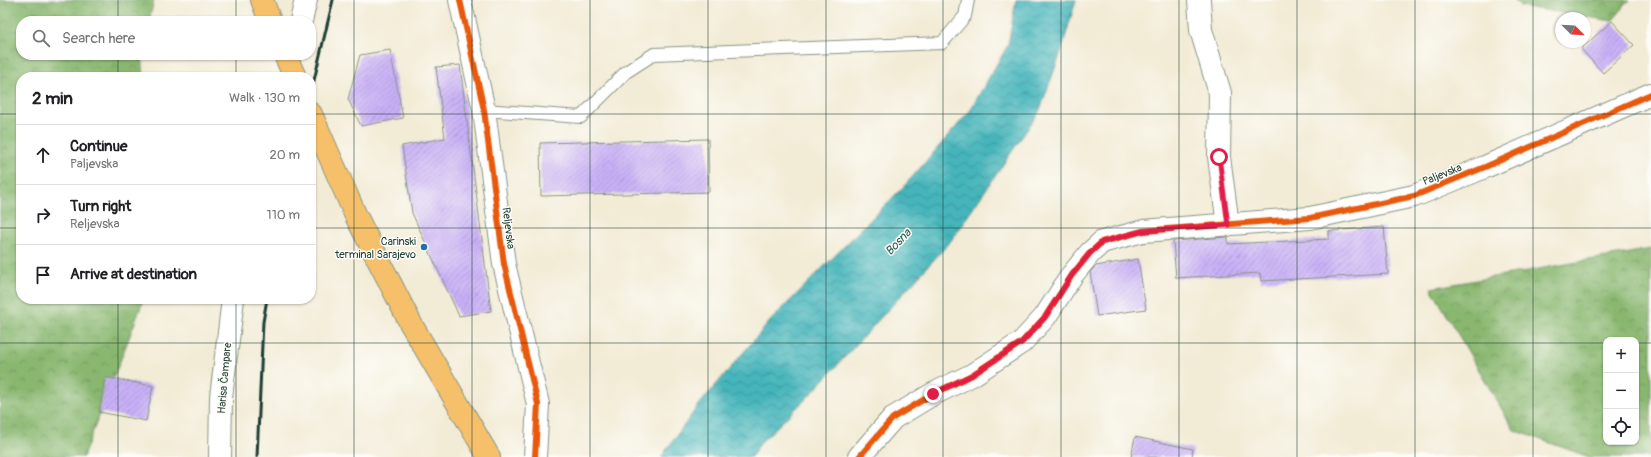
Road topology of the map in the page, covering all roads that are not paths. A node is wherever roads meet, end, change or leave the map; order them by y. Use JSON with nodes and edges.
{"nodes":[{"id":1,"x":262,"y":0,"type":"edge"},
{"id":2,"x":306,"y":0,"type":"edge"},
{"id":3,"x":460,"y":0,"type":"edge"},
{"id":4,"x":968,"y":0,"type":"edge"},
{"id":5,"x":1199,"y":0,"type":"edge"},
{"id":6,"x":268,"y":16,"type":"edge"},
{"id":7,"x":302,"y":16,"type":"edge"},
{"id":8,"x":287,"y":60,"type":"edge"},
{"id":9,"x":291,"y":60,"type":"edge"},
{"id":10,"x":287,"y":72,"type":"edge"},
{"id":11,"x":293,"y":72,"type":"edge"},
{"id":12,"x":1651,"y":94,"type":"edge"},
{"id":13,"x":484,"y":110,"type":"junction"},
{"id":14,"x":316,"y":125,"type":"edge"},
{"id":15,"x":1228,"y":225,"type":"junction"},
{"id":16,"x":232,"y":304,"type":"edge"},
{"id":17,"x":488,"y":456,"type":"edge"},
{"id":18,"x":220,"y":457,"type":"edge"},
{"id":19,"x":535,"y":457,"type":"edge"},
{"id":20,"x":859,"y":457,"type":"edge"}],
"edges":[{"from":1,"to":6,"type":"main road"},
{"from":2,"to":7,"type":"street"},
{"from":3,"to":13,"type":"street","name":"Reljevska"},
{"from":4,"to":13,"type":"lane"},
{"from":5,"to":15,"type":"street"},
{"from":8,"to":11,"type":"main road","bridge":true},
{"from":9,"to":10,"type":"street"},
{"from":12,"to":15,"type":"street","name":"Paljevska"},
{"from":13,"to":19,"type":"street","name":"Reljevska"},
{"from":14,"to":17,"type":"main road"},
{"from":15,"to":20,"type":"street"},
{"from":16,"to":18,"type":"street","name":"Harisa Čampare"}]}
